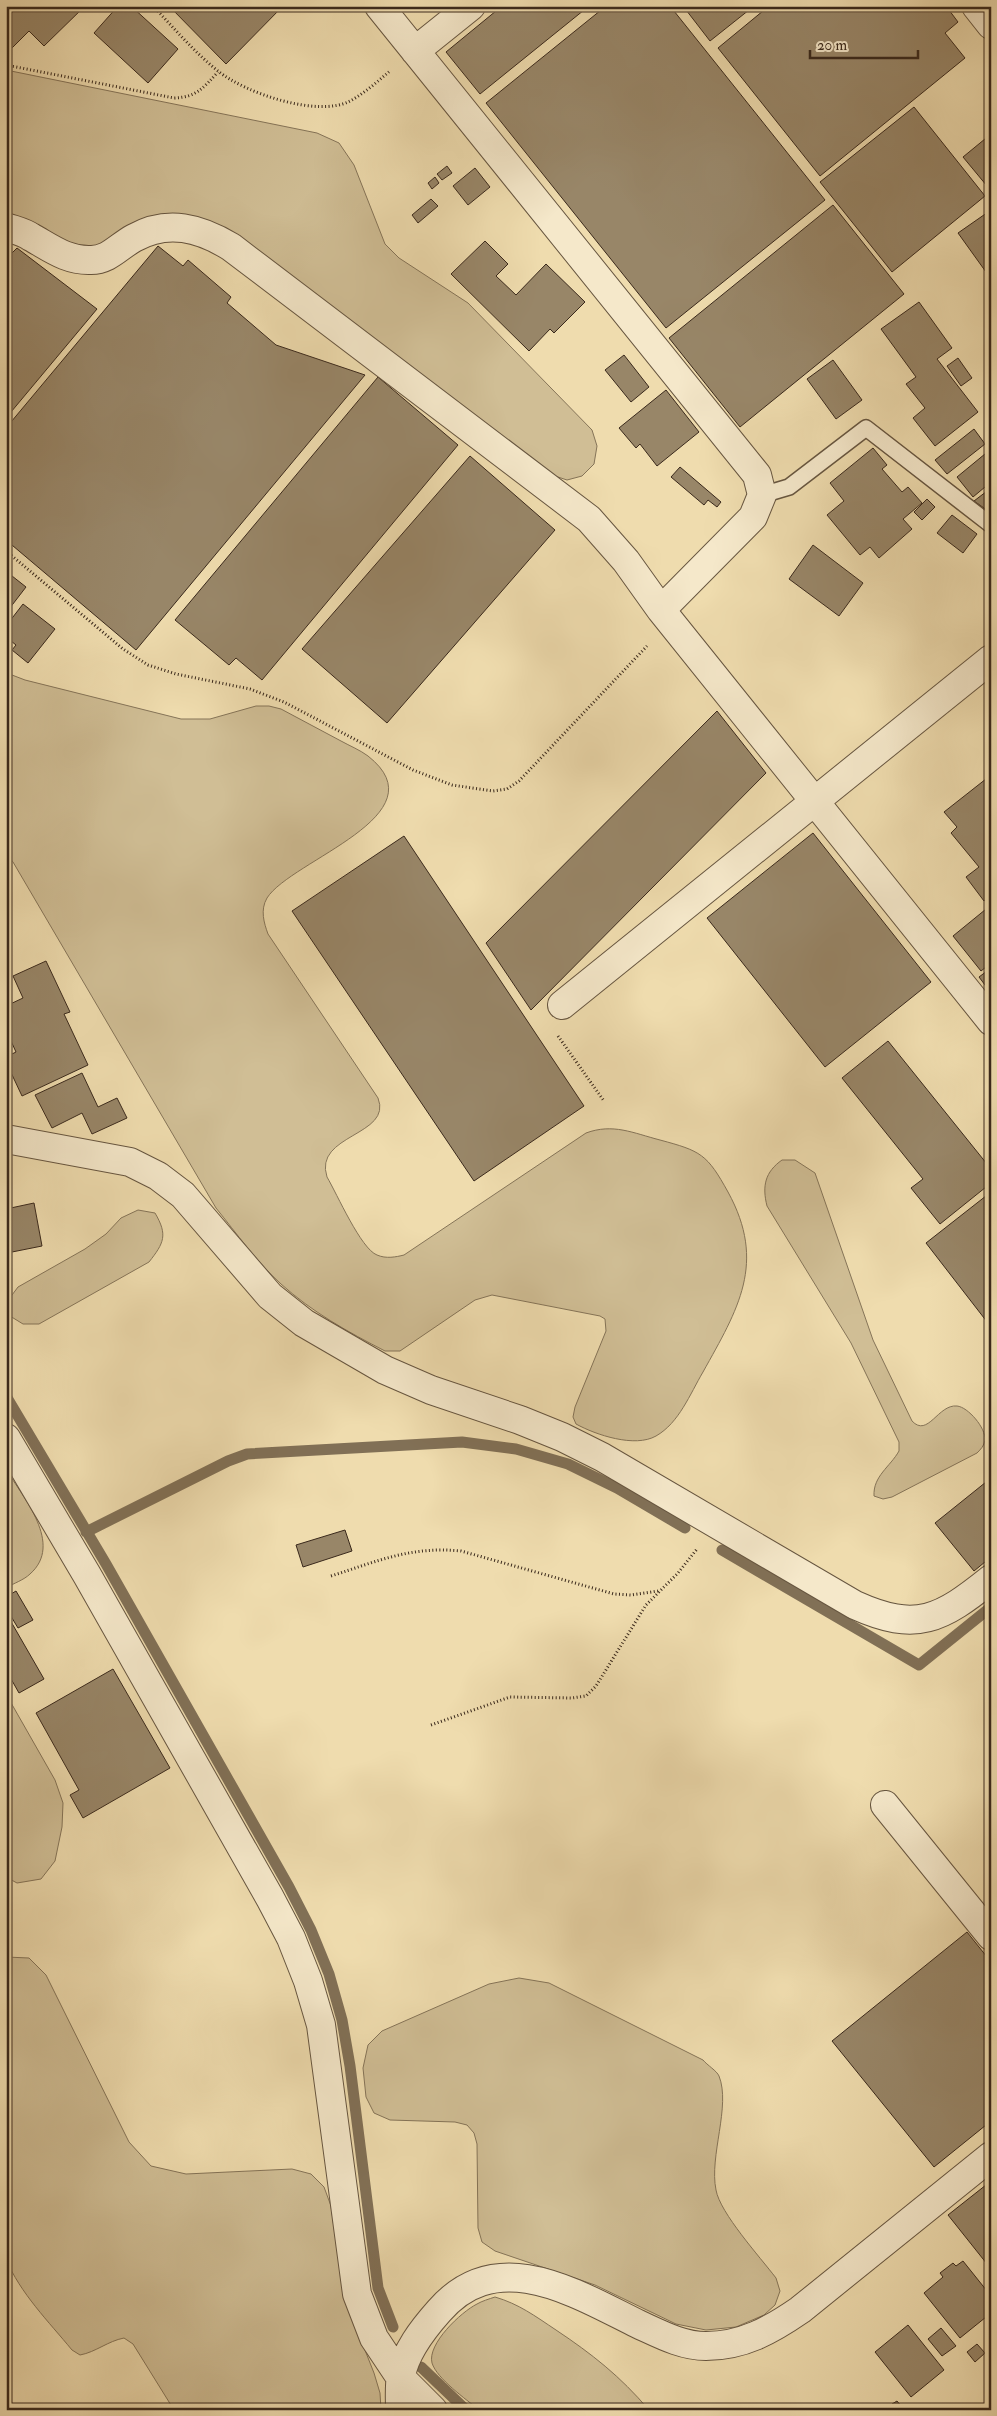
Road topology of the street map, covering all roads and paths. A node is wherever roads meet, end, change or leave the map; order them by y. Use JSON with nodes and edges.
{"nodes":[{"id":1,"x":153,"y":6,"type":"edge"},
{"id":2,"x":379,"y":6,"type":"edge"},
{"id":3,"x":471,"y":6,"type":"edge"},
{"id":4,"x":976,"y":6,"type":"edge"},
{"id":5,"x":991,"y":25,"type":"edge"},
{"id":6,"x":415,"y":51,"type":"junction"},
{"id":7,"x":6,"y":64,"type":"edge"},
{"id":8,"x":218,"y":72,"type":"junction"},
{"id":9,"x":6,"y":227,"type":"edge"},
{"id":10,"x":762,"y":495,"type":"junction"},
{"id":11,"x":991,"y":525,"type":"edge"},
{"id":12,"x":6,"y":551,"type":"edge"},
{"id":13,"x":665,"y":616,"type":"junction"},
{"id":14,"x":991,"y":659,"type":"edge"},
{"id":15,"x":814,"y":801,"type":"junction"},
{"id":16,"x":562,"y":1004,"type":"joint"},
{"id":17,"x":991,"y":1021,"type":"edge"},
{"id":18,"x":604,"y":1101,"type":"dead end"},
{"id":19,"x":6,"y":1139,"type":"edge"},
{"id":20,"x":6,"y":1438,"type":"edge"},
{"id":21,"x":714,"y":1523,"type":"junction"},
{"id":22,"x":331,"y":1576,"type":"dead end"},
{"id":23,"x":991,"y":1579,"type":"edge"},
{"id":24,"x":658,"y":1591,"type":"junction"},
{"id":25,"x":431,"y":1725,"type":"dead end"},
{"id":26,"x":885,"y":1805,"type":"dead end"},
{"id":27,"x":991,"y":1936,"type":"edge"},
{"id":28,"x":991,"y":2156,"type":"edge"},
{"id":29,"x":400,"y":2377,"type":"junction"},
{"id":30,"x":400,"y":2410,"type":"edge"},
{"id":31,"x":433,"y":2410,"type":"edge"}],
"edges":[{"from":1,"to":8,"type":"path"},
{"from":2,"to":6,"type":"street"},
{"from":3,"to":6,"type":"street"},
{"from":4,"to":5,"type":"street"},
{"from":6,"to":8,"type":"path"},
{"from":6,"to":10,"type":"street"},
{"from":7,"to":8,"type":"path"},
{"from":9,"to":13,"type":"street"},
{"from":10,"to":11,"type":"lane"},
{"from":10,"to":13,"type":"street"},
{"from":12,"to":13,"type":"path"},
{"from":13,"to":15,"type":"street"},
{"from":14,"to":15,"type":"street"},
{"from":15,"to":16,"type":"street"},
{"from":15,"to":17,"type":"street"},
{"from":16,"to":18,"type":"path"},
{"from":19,"to":21,"type":"street"},
{"from":20,"to":29,"type":"street"},
{"from":21,"to":23,"type":"street"},
{"from":21,"to":24,"type":"path"},
{"from":22,"to":24,"type":"path"},
{"from":24,"to":25,"type":"path"},
{"from":26,"to":27,"type":"street"},
{"from":28,"to":29,"type":"street"},
{"from":29,"to":30,"type":"street"},
{"from":29,"to":31,"type":"street"}]}
